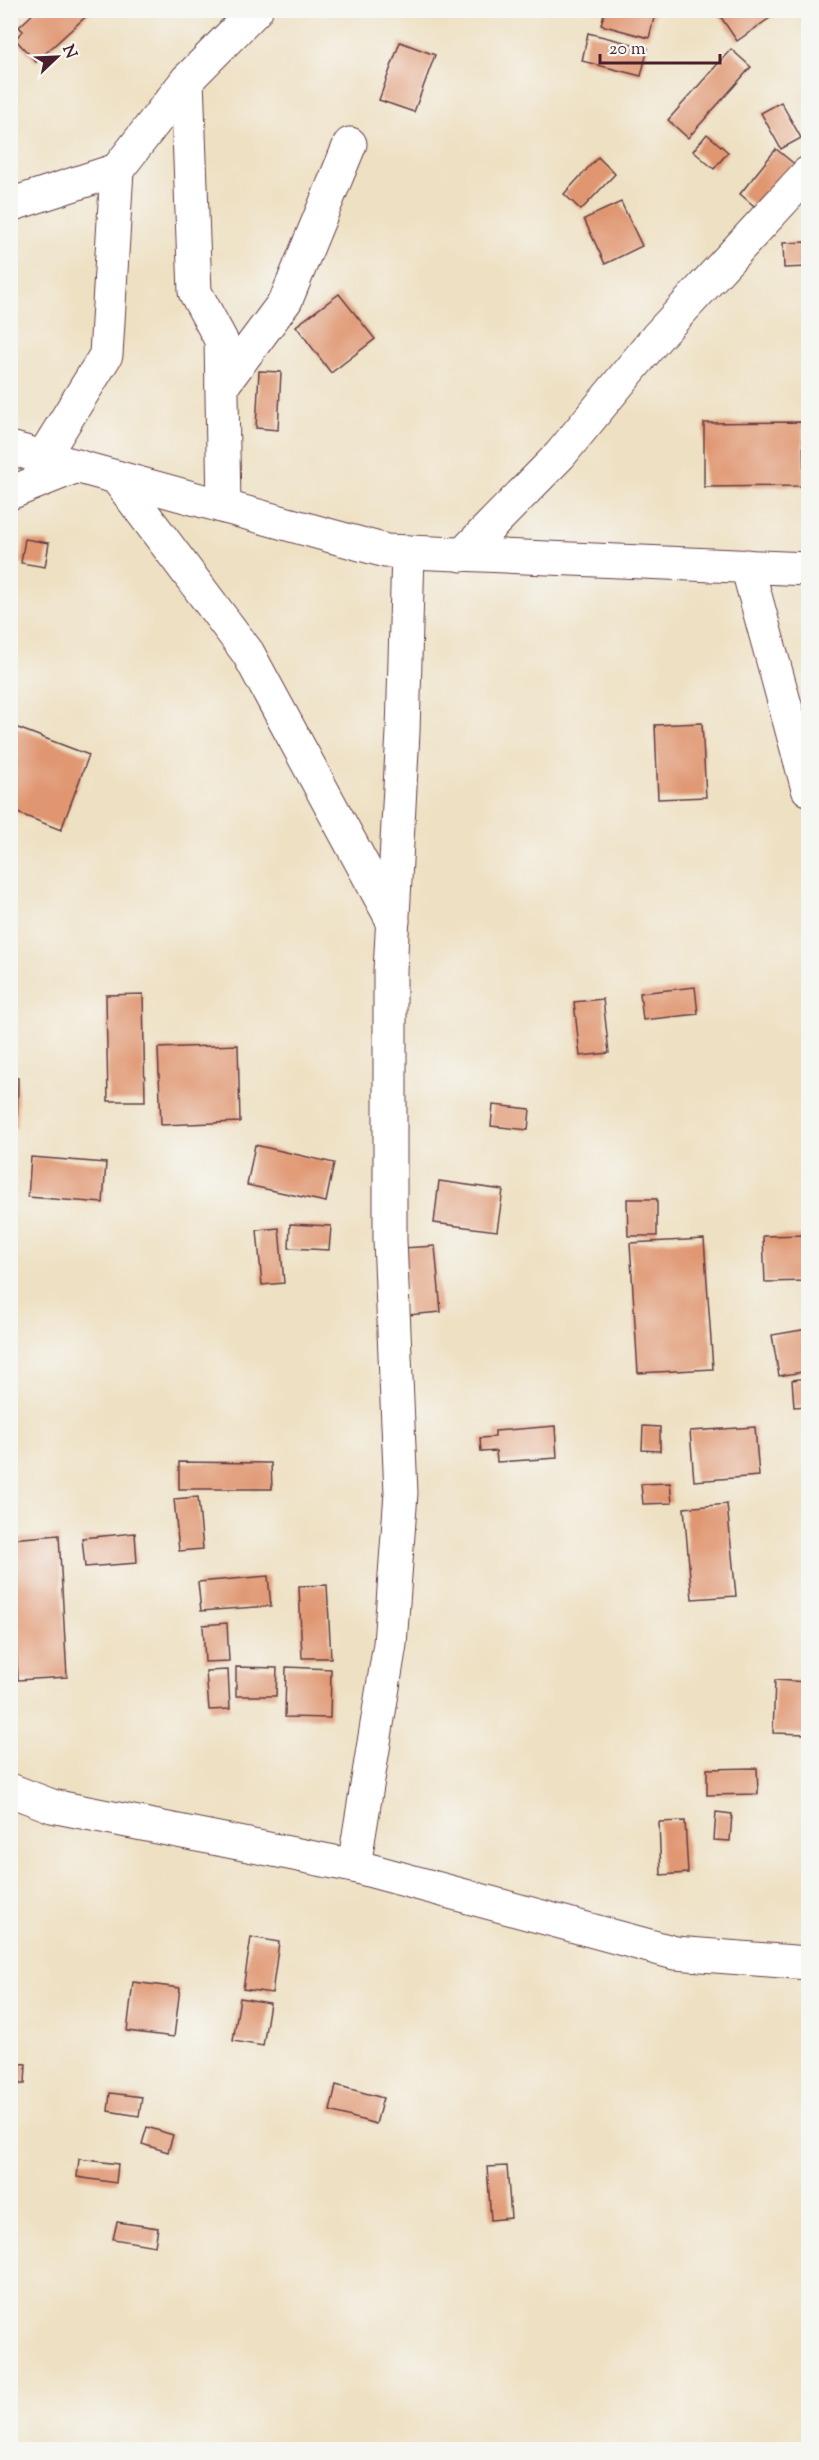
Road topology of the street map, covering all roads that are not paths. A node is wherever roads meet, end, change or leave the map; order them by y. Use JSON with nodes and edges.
{"nodes":[{"id":1,"x":256,"y":10,"type":"edge"},
{"id":2,"x":187,"y":80,"type":"junction"},
{"id":3,"x":350,"y":144,"type":"dead end"},
{"id":4,"x":117,"y":170,"type":"junction"},
{"id":5,"x":808,"y":173,"type":"edge"},
{"id":6,"x":10,"y":205,"type":"edge"},
{"id":7,"x":222,"y":386,"type":"junction"},
{"id":8,"x":10,"y":448,"type":"edge"},
{"id":9,"x":42,"y":457,"type":"junction"},
{"id":10,"x":77,"y":466,"type":"junction"},
{"id":11,"x":116,"y":477,"type":"junction"},
{"id":12,"x":10,"y":493,"type":"edge"},
{"id":13,"x":224,"y":507,"type":"junction"},
{"id":14,"x":408,"y":552,"type":"junction"},
{"id":15,"x":462,"y":555,"type":"junction"},
{"id":16,"x":747,"y":566,"type":"junction"},
{"id":17,"x":808,"y":569,"type":"edge"},
{"id":18,"x":808,"y":789,"type":"edge"},
{"id":19,"x":393,"y":921,"type":"junction"},
{"id":20,"x":10,"y":1790,"type":"edge"},
{"id":21,"x":354,"y":1866,"type":"junction"},
{"id":22,"x":808,"y":1963,"type":"edge"}],
"edges":[{"from":1,"to":2,"type":"street"},
{"from":2,"to":4,"type":"street"},
{"from":2,"to":7,"type":"street"},
{"from":3,"to":7,"type":"street"},
{"from":4,"to":6,"type":"street"},
{"from":4,"to":9,"type":"street"},
{"from":5,"to":15,"type":"street"},
{"from":7,"to":13,"type":"street"},
{"from":8,"to":9,"type":"street"},
{"from":9,"to":10,"type":"street"},
{"from":10,"to":11,"type":"street"},
{"from":10,"to":12,"type":"street"},
{"from":11,"to":13,"type":"street"},
{"from":11,"to":19,"type":"street"},
{"from":13,"to":14,"type":"street"},
{"from":14,"to":15,"type":"street"},
{"from":14,"to":19,"type":"street"},
{"from":15,"to":16,"type":"street"},
{"from":16,"to":17,"type":"street"},
{"from":16,"to":18,"type":"street"},
{"from":19,"to":21,"type":"street"},
{"from":20,"to":21,"type":"street"},
{"from":21,"to":22,"type":"street"}]}
